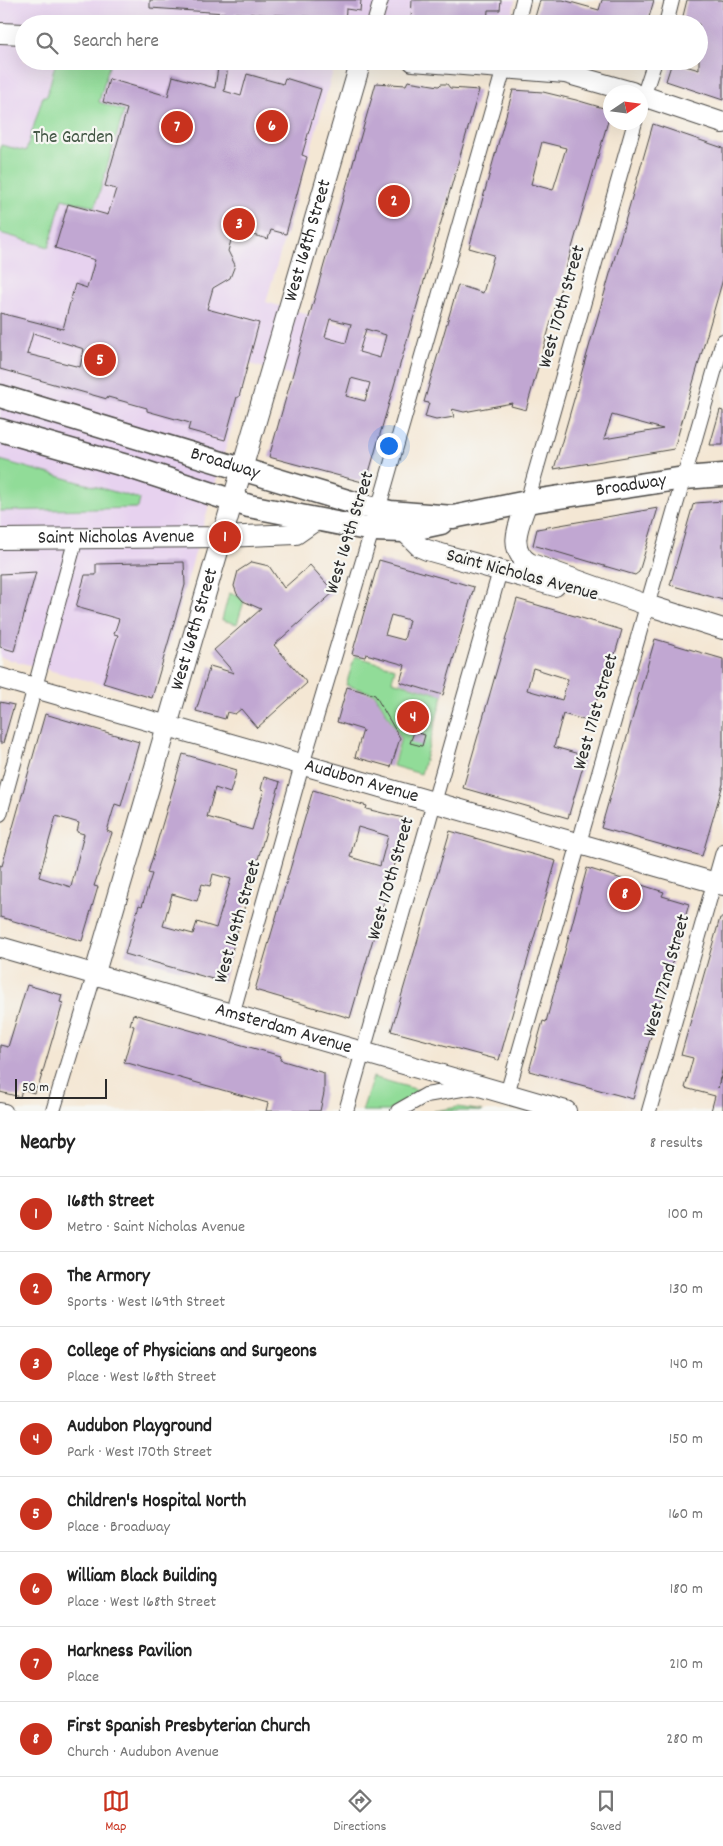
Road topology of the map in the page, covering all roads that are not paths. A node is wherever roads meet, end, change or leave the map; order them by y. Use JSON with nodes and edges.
{"nodes":[{"id":1,"x":381,"y":0,"type":"edge"},
{"id":2,"x":523,"y":0,"type":"edge"},
{"id":3,"x":672,"y":0,"type":"edge"},
{"id":4,"x":377,"y":15,"type":"edge"},
{"id":5,"x":519,"y":15,"type":"edge"},
{"id":6,"x":668,"y":15,"type":"edge"},
{"id":7,"x":0,"y":32,"type":"edge"},
{"id":8,"x":15,"y":33,"type":"edge"},
{"id":9,"x":358,"y":70,"type":"edge"},
{"id":10,"x":504,"y":70,"type":"edge"},
{"id":11,"x":545,"y":70,"type":"edge"},
{"id":12,"x":651,"y":70,"type":"edge"},
{"id":13,"x":603,"y":85,"type":"edge"},
{"id":14,"x":644,"y":85,"type":"edge"},
{"id":15,"x":648,"y":100,"type":"edge"},
{"id":16,"x":723,"y":123,"type":"edge"},
{"id":17,"x":634,"y":130,"type":"edge"},
{"id":18,"x":723,"y":341,"type":"edge"},
{"id":19,"x":0,"y":396,"type":"edge"},
{"id":20,"x":0,"y":430,"type":"edge"},
{"id":21,"x":119,"y":433,"type":"junction"},
{"id":22,"x":108,"y":460,"type":"junction"},
{"id":23,"x":242,"y":470,"type":"junction"},
{"id":24,"x":723,"y":475,"type":"edge"},
{"id":25,"x":684,"y":478,"type":"junction"},
{"id":26,"x":232,"y":501,"type":"junction"},
{"id":27,"x":527,"y":502,"type":"junction"},
{"id":28,"x":453,"y":518,"type":"junction"},
{"id":29,"x":316,"y":520,"type":"junction"},
{"id":30,"x":375,"y":520,"type":"junction"},
{"id":31,"x":404,"y":531,"type":"junction"},
{"id":32,"x":76,"y":538,"type":"junction"},
{"id":33,"x":222,"y":538,"type":"junction"},
{"id":34,"x":0,"y":539,"type":"edge"},
{"id":35,"x":500,"y":571,"type":"junction"},
{"id":36,"x":647,"y":606,"type":"junction"},
{"id":37,"x":723,"y":628,"type":"edge"},
{"id":38,"x":0,"y":678,"type":"edge"},
{"id":39,"x":35,"y":688,"type":"junction"},
{"id":40,"x":168,"y":727,"type":"junction"},
{"id":41,"x":302,"y":765,"type":"junction"},
{"id":42,"x":433,"y":801,"type":"junction"},
{"id":43,"x":0,"y":814,"type":"edge"},
{"id":44,"x":580,"y":843,"type":"junction"},
{"id":45,"x":723,"y":852,"type":"edge"},
{"id":46,"x":719,"y":883,"type":"edge"},
{"id":47,"x":1,"y":950,"type":"edge"},
{"id":48,"x":94,"y":976,"type":"junction"},
{"id":49,"x":232,"y":1015,"type":"junction"},
{"id":50,"x":362,"y":1052,"type":"junction"},
{"id":51,"x":480,"y":1086,"type":"junction"},
{"id":52,"x":507,"y":1094,"type":"junction"},
{"id":53,"x":0,"y":1110,"type":"edge"},
{"id":54,"x":5,"y":1111,"type":"edge"},
{"id":55,"x":53,"y":1111,"type":"edge"},
{"id":56,"x":346,"y":1111,"type":"edge"},
{"id":57,"x":398,"y":1111,"type":"edge"},
{"id":58,"x":566,"y":1111,"type":"edge"},
{"id":59,"x":649,"y":1111,"type":"edge"}],
"edges":[{"from":1,"to":4,"type":"street"},
{"from":2,"to":5,"type":"street"},
{"from":3,"to":6,"type":"street"},
{"from":7,"to":8,"type":"main road"},
{"from":9,"to":23,"type":"main road","name":"West 168th Street"},
{"from":10,"to":30,"type":"street","name":"West 169th Street"},
{"from":11,"to":13,"type":"main road"},
{"from":12,"to":14,"type":"street"},
{"from":15,"to":16,"type":"main road"},
{"from":17,"to":27,"type":"street","name":"West 170th Street"},
{"from":18,"to":25,"type":"street","name":"West 171st Street"},
{"from":19,"to":21,"type":"main road","name":"Broadway"},
{"from":20,"to":22,"type":"main road","name":"Broadway"},
{"from":21,"to":22,"type":"main road"},
{"from":21,"to":23,"type":"main road","name":"Broadway"},
{"from":22,"to":26,"type":"main road","name":"Broadway"},
{"from":23,"to":26,"type":"main road","name":"West 168th Street"},
{"from":23,"to":30,"type":"main road","name":"Broadway"},
{"from":24,"to":25,"type":"main road","name":"Broadway"},
{"from":25,"to":27,"type":"main road","name":"Broadway"},
{"from":25,"to":36,"type":"street","name":"West 171st Street"},
{"from":26,"to":29,"type":"main road","name":"Broadway"},
{"from":26,"to":33,"type":"main road","name":"West 168th Street"},
{"from":27,"to":28,"type":"main road","name":"Broadway"},
{"from":27,"to":36,"type":"main road","name":"Saint Nicholas Avenue"},
{"from":28,"to":30,"type":"main road","name":"Broadway"},
{"from":28,"to":31,"type":"main road","name":"Broadway"},
{"from":29,"to":30,"type":"main road","name":"Broadway"},
{"from":29,"to":33,"type":"main road","name":"Saint Nicholas Avenue"},
{"from":30,"to":31,"type":"main road","name":"Broadway"},
{"from":30,"to":41,"type":"street","name":"West 169th Street"},
{"from":31,"to":35,"type":"main road","name":"Saint Nicholas Avenue"},
{"from":32,"to":33,"type":"main road","name":"Saint Nicholas Avenue"},
{"from":32,"to":34,"type":"main road","name":"Saint Nicholas Avenue"},
{"from":32,"to":39,"type":"street"},
{"from":33,"to":40,"type":"main road","name":"West 168th Street"},
{"from":35,"to":36,"type":"main road","name":"Saint Nicholas Avenue"},
{"from":35,"to":42,"type":"street","name":"West 170th Street"},
{"from":36,"to":37,"type":"main road","name":"Saint Nicholas Avenue"},
{"from":36,"to":44,"type":"street","name":"West 171st Street"},
{"from":38,"to":39,"type":"main road","name":"Audubon Avenue"},
{"from":39,"to":40,"type":"main road","name":"Audubon Avenue"},
{"from":39,"to":43,"type":"street"},
{"from":40,"to":41,"type":"main road","name":"Audubon Avenue"},
{"from":40,"to":48,"type":"main road","name":"West 168th Street"},
{"from":41,"to":42,"type":"main road","name":"Audubon Avenue"},
{"from":41,"to":49,"type":"street","name":"West 169th Street"},
{"from":42,"to":44,"type":"main road","name":"Audubon Avenue"},
{"from":42,"to":50,"type":"street","name":"West 170th Street"},
{"from":44,"to":46,"type":"main road","name":"Audubon Avenue"},
{"from":44,"to":52,"type":"street","name":"West 171st Street"},
{"from":45,"to":46,"type":"street","name":"West 172nd Street"},
{"from":46,"to":59,"type":"street","name":"West 172nd Street"},
{"from":47,"to":48,"type":"main road","name":"Amsterdam Avenue"},
{"from":48,"to":49,"type":"main road","name":"Amsterdam Avenue"},
{"from":48,"to":55,"type":"street","name":"West 168th Street"},
{"from":49,"to":50,"type":"main road","name":"Amsterdam Avenue"},
{"from":50,"to":51,"type":"main road","name":"Amsterdam Avenue"},
{"from":50,"to":56,"type":"street","name":"West 170th Street"},
{"from":51,"to":52,"type":"main road","name":"Amsterdam Avenue"},
{"from":51,"to":57,"type":"street"},
{"from":52,"to":58,"type":"main road","name":"Amsterdam Avenue"},
{"from":53,"to":54,"type":"street"}]}
